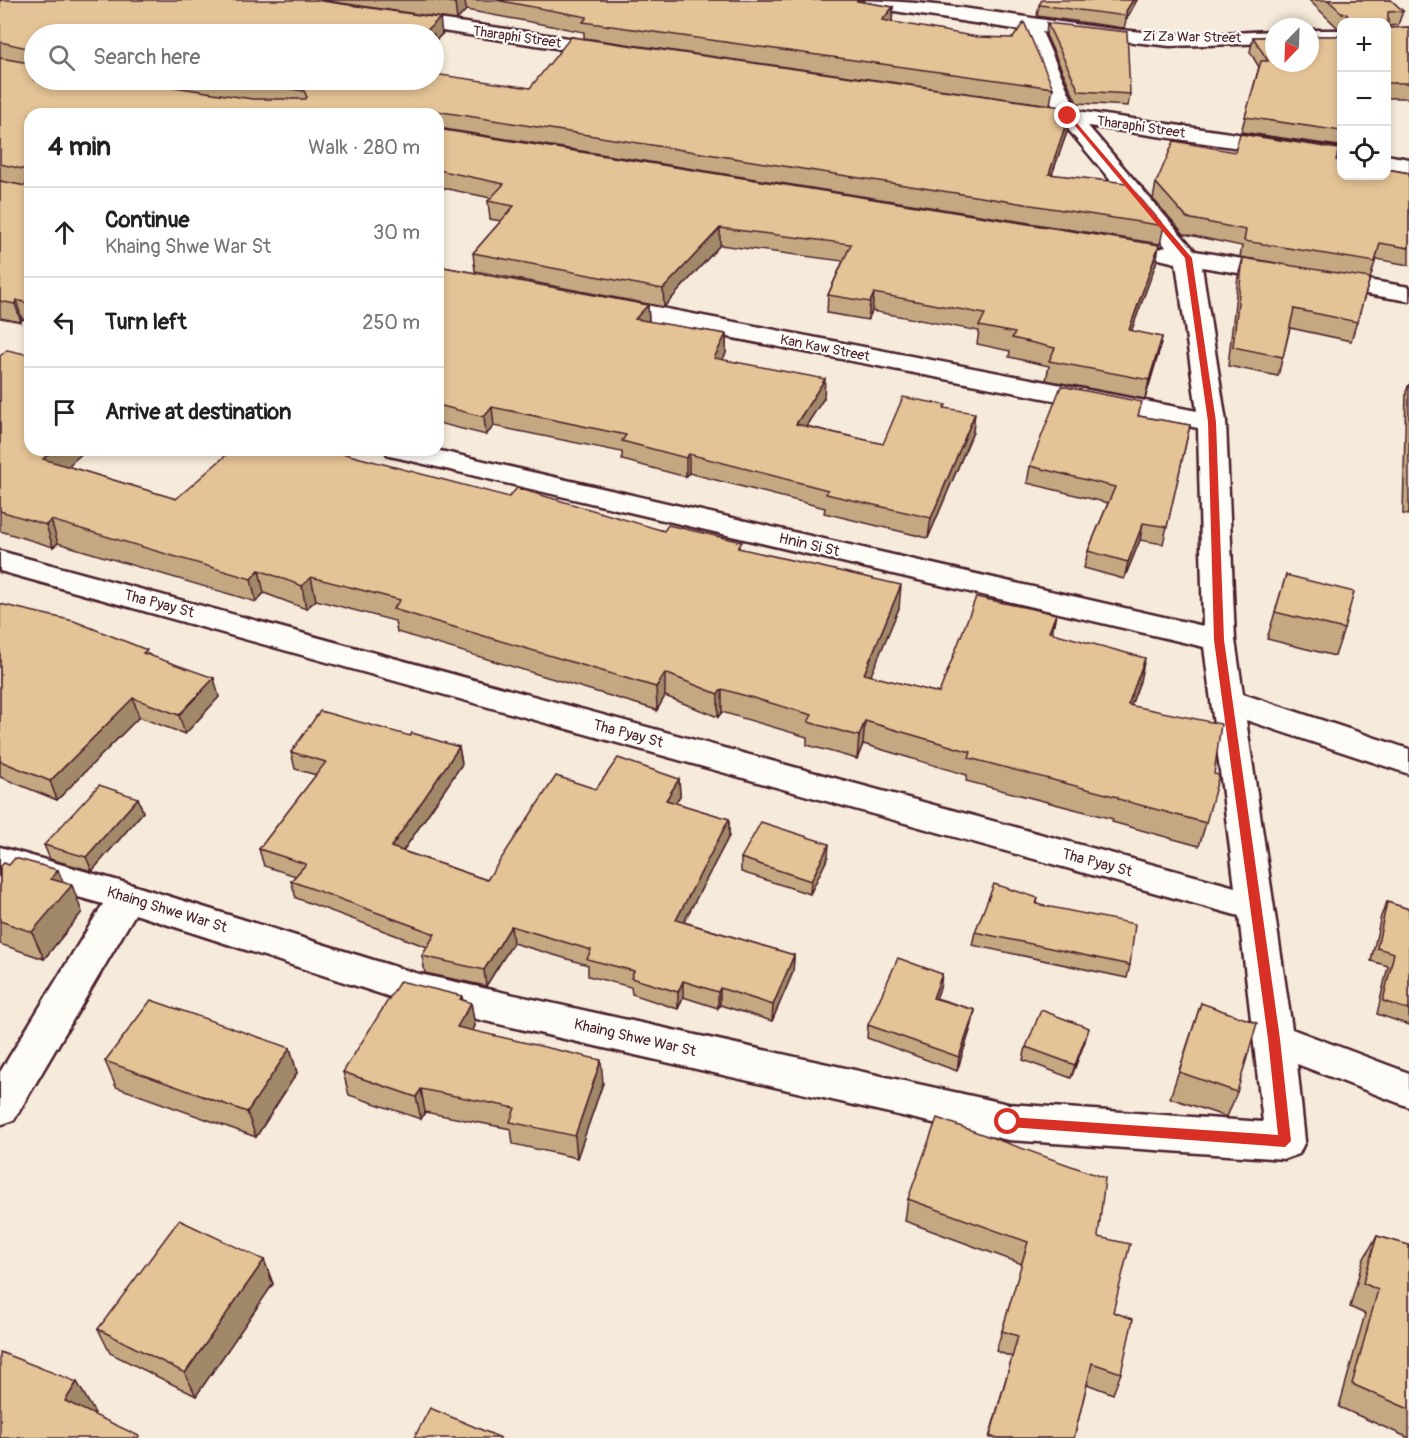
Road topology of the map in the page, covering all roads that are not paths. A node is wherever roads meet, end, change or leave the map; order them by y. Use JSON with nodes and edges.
{"nodes":[{"id":1,"x":861,"y":0,"type":"edge"},
{"id":2,"x":381,"y":17,"type":"edge"},
{"id":3,"x":429,"y":24,"type":"edge"},
{"id":4,"x":1029,"y":25,"type":"junction"},
{"id":5,"x":444,"y":26,"type":"edge"},
{"id":6,"x":1319,"y":36,"type":"edge"},
{"id":7,"x":1337,"y":36,"type":"edge"},
{"id":8,"x":1265,"y":37,"type":"edge"},
{"id":9,"x":630,"y":53,"type":"edge"},
{"id":10,"x":1032,"y":111,"type":"edge"},
{"id":11,"x":1068,"y":116,"type":"junction"},
{"id":12,"x":1337,"y":155,"type":"edge"},
{"id":13,"x":1391,"y":163,"type":"edge"},
{"id":14,"x":1409,"y":166,"type":"edge"},
{"id":15,"x":1141,"y":250,"type":"edge"},
{"id":16,"x":1188,"y":258,"type":"junction"},
{"id":17,"x":1409,"y":294,"type":"edge"},
{"id":18,"x":579,"y":300,"type":"edge"},
{"id":19,"x":1212,"y":422,"type":"junction"},
{"id":20,"x":425,"y":456,"type":"edge"},
{"id":21,"x":0,"y":561,"type":"edge"},
{"id":22,"x":1219,"y":640,"type":"junction"},
{"id":23,"x":1227,"y":701,"type":"junction"},
{"id":24,"x":1409,"y":762,"type":"edge"},
{"id":25,"x":0,"y":861,"type":"edge"},
{"id":26,"x":126,"y":897,"type":"junction"},
{"id":27,"x":1256,"y":907,"type":"junction"},
{"id":28,"x":1274,"y":1039,"type":"junction"},
{"id":29,"x":1409,"y":1090,"type":"edge"},
{"id":30,"x":0,"y":1108,"type":"edge"}],
"edges":[{"from":1,"to":4,"type":"street","name":"Zi Za War Street"},
{"from":2,"to":3,"type":"street","name":"Tharaphi Street"},
{"from":4,"to":8,"type":"street","name":"Zi Za War Street"},
{"from":4,"to":11,"type":"street"},
{"from":5,"to":9,"type":"street","name":"Tharaphi Street"},
{"from":6,"to":7,"type":"street"},
{"from":10,"to":11,"type":"street","name":"Tharaphi Street"},
{"from":11,"to":12,"type":"street","name":"Tharaphi Street"},
{"from":11,"to":16,"type":"street"},
{"from":13,"to":14,"type":"street"},
{"from":15,"to":16,"type":"street"},
{"from":16,"to":17,"type":"street"},
{"from":16,"to":19,"type":"street"},
{"from":18,"to":19,"type":"street","name":"Kan Kaw Street"},
{"from":19,"to":22,"type":"street"},
{"from":20,"to":22,"type":"street","name":"Hnin Si St"},
{"from":21,"to":27,"type":"street","name":"Tha Pyay St"},
{"from":22,"to":23,"type":"street"},
{"from":23,"to":24,"type":"street"},
{"from":23,"to":27,"type":"street"},
{"from":25,"to":26,"type":"street","name":"Khaing Shwe War St"},
{"from":26,"to":28,"type":"street","name":"Khaing Shwe War St"},
{"from":26,"to":30,"type":"street"},
{"from":27,"to":28,"type":"street"},
{"from":28,"to":29,"type":"street"}]}
